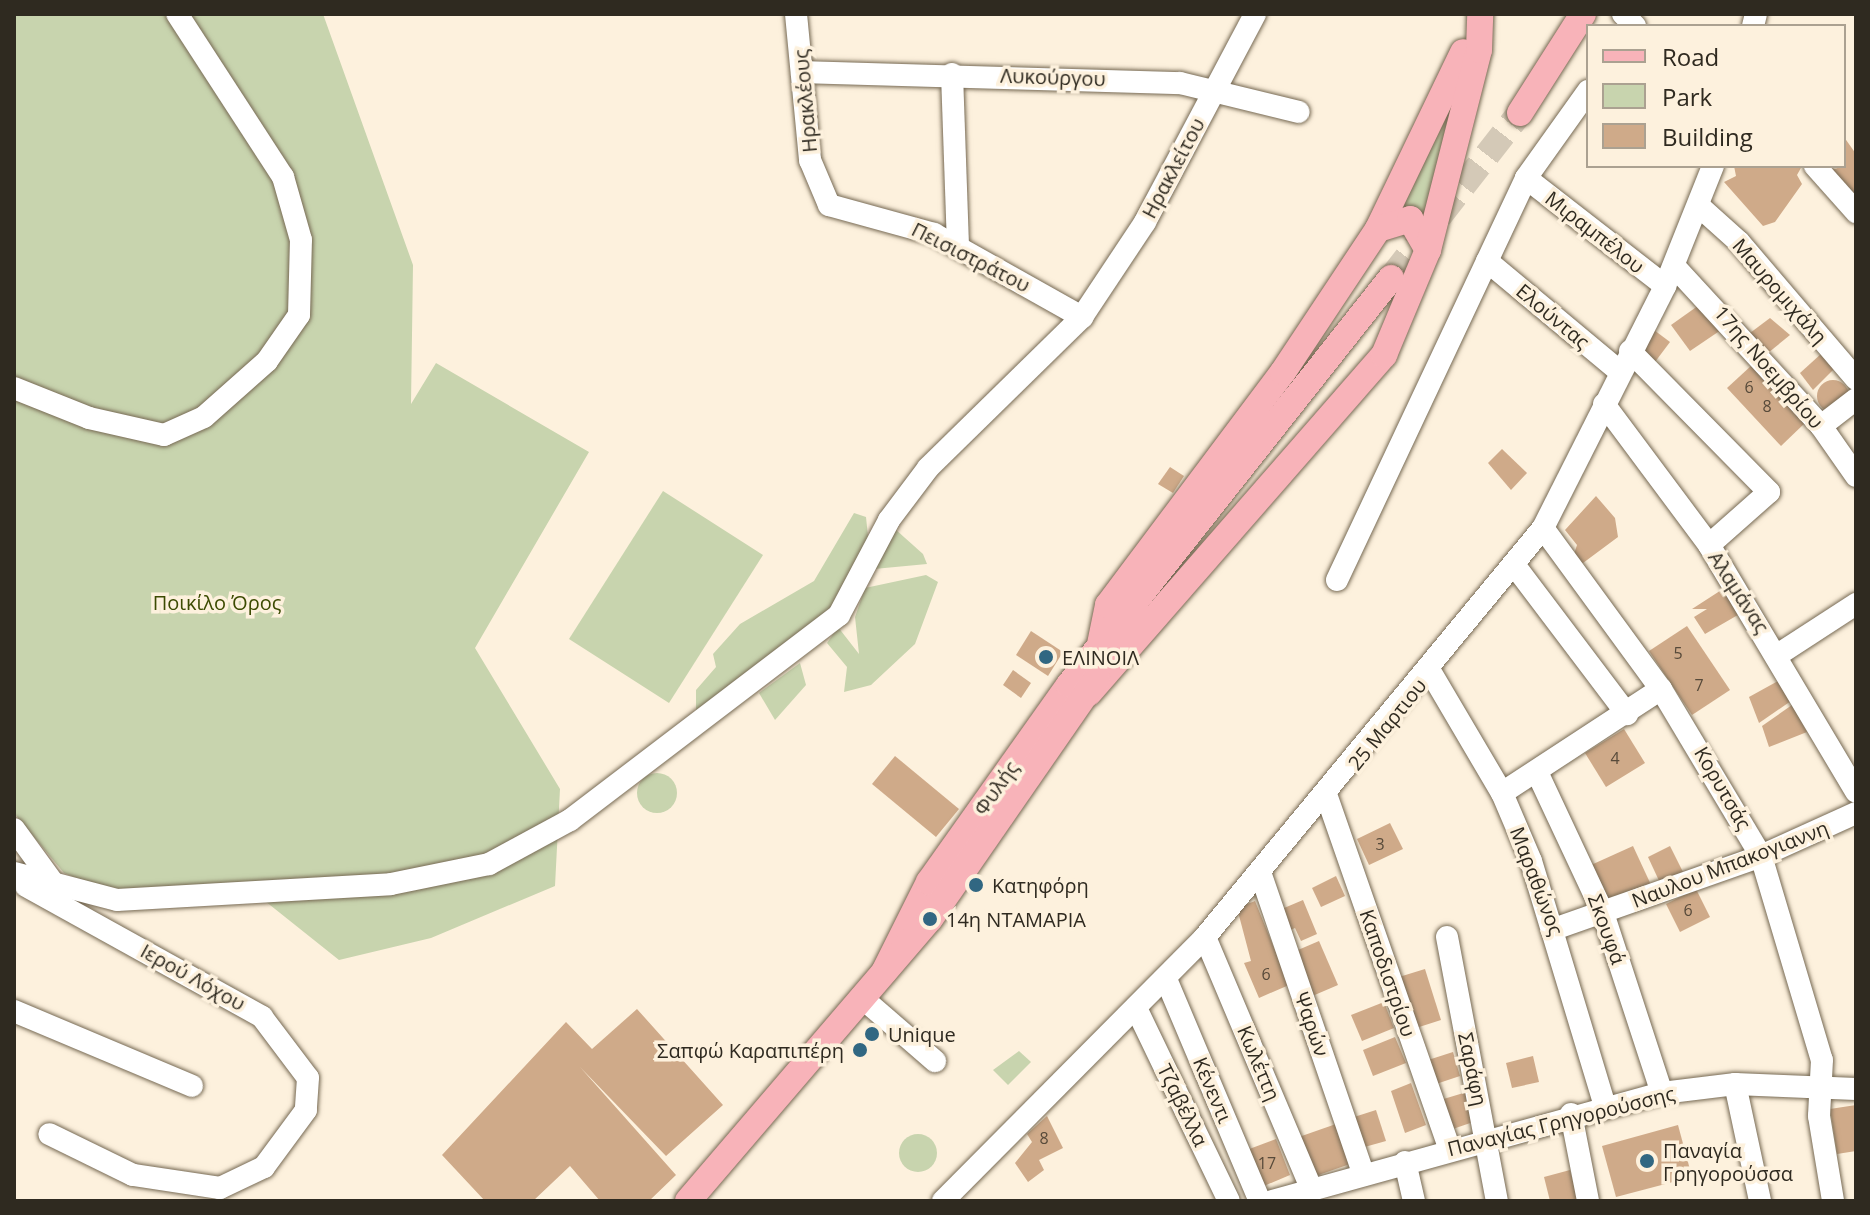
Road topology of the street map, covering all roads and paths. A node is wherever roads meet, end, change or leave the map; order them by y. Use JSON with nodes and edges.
{"nodes":[{"id":1,"x":177,"y":14,"type":"edge"},
{"id":2,"x":796,"y":14,"type":"edge"},
{"id":3,"x":1255,"y":14,"type":"edge"},
{"id":4,"x":1467,"y":14,"type":"edge"},
{"id":5,"x":1480,"y":14,"type":"edge"},
{"id":6,"x":1490,"y":14,"type":"edge"},
{"id":7,"x":1583,"y":14,"type":"edge"},
{"id":8,"x":1479,"y":50,"type":"junction"},
{"id":9,"x":802,"y":72,"type":"junction"},
{"id":10,"x":952,"y":74,"type":"junction"},
{"id":11,"x":1213,"y":93,"type":"junction"},
{"id":12,"x":1586,"y":94,"type":"edge"},
{"id":13,"x":1299,"y":112,"type":"dead end"},
{"id":14,"x":1520,"y":113,"type":"tunnel mouth"},
{"id":15,"x":1712,"y":168,"type":"edge"},
{"id":16,"x":1817,"y":168,"type":"edge"},
{"id":17,"x":1526,"y":178,"type":"junction"},
{"id":18,"x":816,"y":188,"type":"joint"},
{"id":19,"x":1700,"y":207,"type":"junction"},
{"id":20,"x":1856,"y":212,"type":"edge"},
{"id":21,"x":1378,"y":229,"type":"junction"},
{"id":22,"x":958,"y":246,"type":"junction"},
{"id":23,"x":1428,"y":250,"type":"junction"},
{"id":24,"x":1487,"y":261,"type":"junction"},
{"id":25,"x":1670,"y":276,"type":"junction"},
{"id":26,"x":1391,"y":278,"type":"tunnel mouth"},
{"id":27,"x":1082,"y":317,"type":"junction"},
{"id":28,"x":1630,"y":351,"type":"junction"},
{"id":29,"x":1620,"y":372,"type":"junction"},
{"id":30,"x":1856,"y":379,"type":"edge"},
{"id":31,"x":14,"y":388,"type":"edge"},
{"id":32,"x":1856,"y":399,"type":"edge"},
{"id":33,"x":1604,"y":404,"type":"junction"},
{"id":34,"x":1821,"y":426,"type":"junction"},
{"id":35,"x":1856,"y":476,"type":"edge"},
{"id":36,"x":1543,"y":528,"type":"junction"},
{"id":37,"x":1709,"y":545,"type":"junction"},
{"id":38,"x":1515,"y":566,"type":"junction"},
{"id":39,"x":1337,"y":580,"type":"dead end"},
{"id":40,"x":1856,"y":604,"type":"edge"},
{"id":41,"x":1128,"y":618,"type":"junction"},
{"id":42,"x":1099,"y":649,"type":"junction"},
{"id":43,"x":1779,"y":654,"type":"junction"},
{"id":44,"x":1430,"y":671,"type":"junction"},
{"id":45,"x":1661,"y":689,"type":"junction"},
{"id":46,"x":1089,"y":693,"type":"junction"},
{"id":47,"x":1627,"y":714,"type":"junction"},
{"id":48,"x":1537,"y":772,"type":"junction"},
{"id":49,"x":1856,"y":792,"type":"edge"},
{"id":50,"x":1502,"y":793,"type":"junction"},
{"id":51,"x":1327,"y":797,"type":"junction"},
{"id":52,"x":1856,"y":813,"type":"edge"},
{"id":53,"x":14,"y":829,"type":"edge"},
{"id":54,"x":1761,"y":856,"type":"junction"},
{"id":55,"x":1260,"y":872,"type":"junction"},
{"id":56,"x":14,"y":873,"type":"edge"},
{"id":57,"x":14,"y":880,"type":"edge"},
{"id":58,"x":54,"y":884,"type":"junction"},
{"id":59,"x":1603,"y":913,"type":"junction"},
{"id":60,"x":1557,"y":928,"type":"junction"},
{"id":61,"x":1205,"y":937,"type":"junction"},
{"id":62,"x":1447,"y":937,"type":"dead end"},
{"id":63,"x":884,"y":972,"type":"junction"},
{"id":64,"x":1166,"y":979,"type":"junction"},
{"id":65,"x":861,"y":997,"type":"junction"},
{"id":66,"x":1137,"y":1010,"type":"junction"},
{"id":67,"x":14,"y":1011,"type":"edge"},
{"id":68,"x":935,"y":1061,"type":"dead end"},
{"id":69,"x":1735,"y":1084,"type":"junction"},
{"id":70,"x":192,"y":1086,"type":"dead end"},
{"id":71,"x":1826,"y":1086,"type":"junction"},
{"id":72,"x":1856,"y":1089,"type":"edge"},
{"id":73,"x":1662,"y":1093,"type":"junction"},
{"id":74,"x":1605,"y":1106,"type":"junction"},
{"id":75,"x":1571,"y":1114,"type":"junction"},
{"id":76,"x":49,"y":1134,"type":"dead end"},
{"id":77,"x":1488,"y":1138,"type":"junction"},
{"id":78,"x":1450,"y":1150,"type":"junction"},
{"id":79,"x":1405,"y":1162,"type":"junction"},
{"id":80,"x":1364,"y":1175,"type":"junction"},
{"id":81,"x":1312,"y":1190,"type":"junction"},
{"id":82,"x":698,"y":1198,"type":"edge"},
{"id":83,"x":943,"y":1201,"type":"edge"},
{"id":84,"x":1229,"y":1201,"type":"edge"},
{"id":85,"x":1260,"y":1201,"type":"edge"},
{"id":86,"x":1272,"y":1201,"type":"edge"},
{"id":87,"x":1414,"y":1201,"type":"edge"},
{"id":88,"x":1497,"y":1201,"type":"edge"},
{"id":89,"x":1588,"y":1201,"type":"edge"},
{"id":90,"x":1760,"y":1201,"type":"edge"},
{"id":91,"x":1833,"y":1201,"type":"edge"}],
"edges":[{"from":1,"to":31,"type":"street"},
{"from":2,"to":9,"type":"street","name":"Ηρακλέους"},
{"from":3,"to":11,"type":"street","name":"Ηρακλείτου"},
{"from":4,"to":21,"type":"main road"},
{"from":5,"to":8,"type":"main road"},
{"from":6,"to":8,"type":"street"},
{"from":7,"to":14,"type":"main road"},
{"from":8,"to":23,"type":"main road"},
{"from":9,"to":10,"type":"street","name":"Λυκούργου"},
{"from":9,"to":18,"type":"street","name":"Ηρακλέους"},
{"from":10,"to":11,"type":"street","name":"Λυκούργου"},
{"from":10,"to":22,"type":"street"},
{"from":11,"to":13,"type":"street","name":"Λυκούργου"},
{"from":11,"to":27,"type":"street","name":"Ηρακλείτου"},
{"from":12,"to":17,"type":"street"},
{"from":15,"to":19,"type":"street","name":"25 Μαρτιου"},
{"from":16,"to":20,"type":"street"},
{"from":17,"to":24,"type":"street"},
{"from":17,"to":25,"type":"street","name":"Μιραμπέλου"},
{"from":18,"to":22,"type":"street","name":"Πεισιστράτου"},
{"from":19,"to":25,"type":"street","name":"25 Μαρτιου"},
{"from":19,"to":30,"type":"street","name":"Μαυρομιχάλη"},
{"from":21,"to":23,"type":"main road"},
{"from":21,"to":42,"type":"main road"},
{"from":22,"to":27,"type":"street","name":"Πεισιστράτου"},
{"from":23,"to":46,"type":"main road"},
{"from":24,"to":29,"type":"street","name":"Ελούντας"},
{"from":24,"to":39,"type":"street"},
{"from":25,"to":28,"type":"street","name":"25 Μαρτιου"},
{"from":25,"to":34,"type":"street","name":"17ης Νοεμβρίου"},
{"from":26,"to":41,"type":"main road","name":"Φυλής"},
{"from":27,"to":58,"type":"street","name":"Ηρακλείτου"},
{"from":28,"to":29,"type":"street","name":"25 Μαρτιου"},
{"from":28,"to":37,"type":"street"},
{"from":29,"to":33,"type":"street","name":"25 Μαρτιου"},
{"from":32,"to":34,"type":"street"},
{"from":33,"to":36,"type":"street","name":"25 Μαρτιου"},
{"from":33,"to":37,"type":"street","name":"Αλαμάνας"},
{"from":34,"to":35,"type":"street","name":"17ης Νοεμβρίου"},
{"from":36,"to":38,"type":"street","name":"25 Μαρτιου"},
{"from":36,"to":45,"type":"street","name":"Κορυτσάς"},
{"from":37,"to":43,"type":"street","name":"Αλαμάνας"},
{"from":38,"to":44,"type":"street","name":"25 Μαρτιου"},
{"from":38,"to":47,"type":"street"},
{"from":40,"to":43,"type":"street"},
{"from":41,"to":42,"type":"main road","name":"Φυλής"},
{"from":41,"to":46,"type":"main road","name":"Φυλής"},
{"from":42,"to":63,"type":"main road","name":"Φυλής"},
{"from":43,"to":49,"type":"street","name":"Αλαμάνας"},
{"from":44,"to":50,"type":"street","name":"Μαραθώνος"},
{"from":44,"to":51,"type":"street","name":"25 Μαρτιου"},
{"from":45,"to":47,"type":"street"},
{"from":45,"to":54,"type":"street","name":"Κορυτσάς"},
{"from":46,"to":63,"type":"main road","name":"Φυλής"},
{"from":47,"to":48,"type":"street"},
{"from":48,"to":50,"type":"street"},
{"from":48,"to":59,"type":"street","name":"Σκουφά"},
{"from":50,"to":60,"type":"street","name":"Μαραθώνος"},
{"from":51,"to":55,"type":"street","name":"25 Μαρτιου"},
{"from":51,"to":78,"type":"street","name":"Καποδιστρίου"},
{"from":52,"to":54,"type":"street","name":"Ναυλου Μπακογιαννη"},
{"from":53,"to":58,"type":"street"},
{"from":54,"to":59,"type":"street","name":"Ναυλου Μπακογιαννη"},
{"from":54,"to":71,"type":"street","name":"Κορυτσάς"},
{"from":55,"to":61,"type":"street","name":"25 Μαρτιου"},
{"from":55,"to":80,"type":"street","name":"Ψαρών"},
{"from":56,"to":58,"type":"street","name":"Ηρακλείτου"},
{"from":57,"to":76,"type":"street","name":"Ιερού Λόχου"},
{"from":59,"to":60,"type":"street","name":"Ναυλου Μπακογιαννη"},
{"from":59,"to":73,"type":"street","name":"Σκουφά"},
{"from":60,"to":74,"type":"street","name":"Μαραθώνος"},
{"from":61,"to":64,"type":"street","name":"25 Μαρτιου"},
{"from":61,"to":81,"type":"street","name":"Κωλέττη"},
{"from":62,"to":77,"type":"street","name":"Σαράφη"},
{"from":63,"to":65,"type":"main road","name":"Φυλής"},
{"from":64,"to":66,"type":"street","name":"25 Μαρτιου"},
{"from":64,"to":85,"type":"street","name":"Κένεντι"},
{"from":65,"to":68,"type":"street"},
{"from":65,"to":82,"type":"main road","name":"Φυλής"},
{"from":66,"to":83,"type":"street","name":"25 Μαρτιου"},
{"from":66,"to":84,"type":"street","name":"Τζαβέλλα"},
{"from":67,"to":70,"type":"street"},
{"from":69,"to":71,"type":"street","name":"Παναγίας Γρηγορούσσης"},
{"from":69,"to":73,"type":"street","name":"Παναγίας Γρηγορούσσης"},
{"from":69,"to":90,"type":"street"},
{"from":71,"to":72,"type":"street","name":"Παναγίας Γρηγορούσσης"},
{"from":71,"to":91,"type":"street"},
{"from":73,"to":74,"type":"street","name":"Παναγίας Γρηγορούσσης"},
{"from":74,"to":75,"type":"street","name":"Παναγίας Γρηγορούσσης"},
{"from":75,"to":77,"type":"street","name":"Παναγίας Γρηγορούσσης"},
{"from":75,"to":89,"type":"street"},
{"from":77,"to":78,"type":"street","name":"Παναγίας Γρηγορούσσης"},
{"from":77,"to":88,"type":"street","name":"Σαράφη"},
{"from":78,"to":79,"type":"street","name":"Παναγίας Γρηγορούσσης"},
{"from":79,"to":80,"type":"street","name":"Παναγίας Γρηγορούσσης"},
{"from":79,"to":87,"type":"street"},
{"from":80,"to":81,"type":"street","name":"Παναγίας Γρηγορούσσης"},
{"from":81,"to":86,"type":"street","name":"Παναγίας Γρηγορούσσης"}]}
